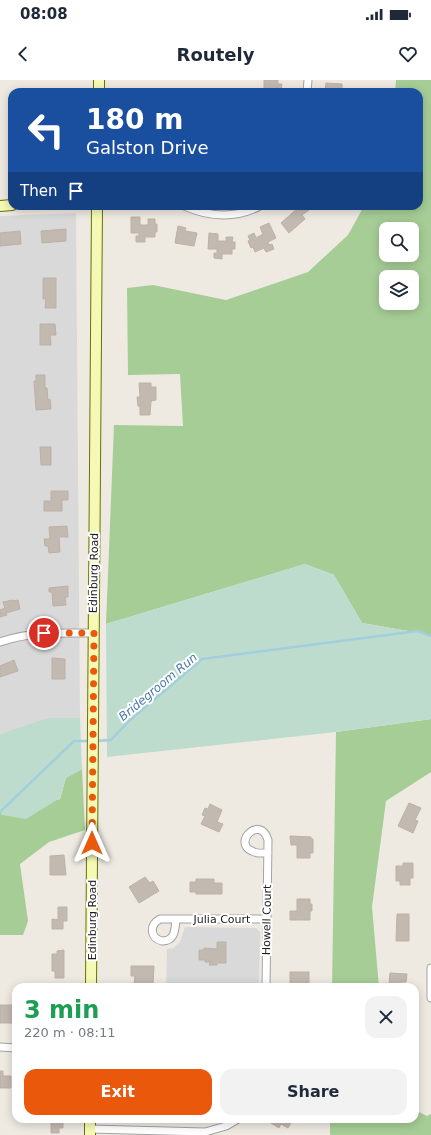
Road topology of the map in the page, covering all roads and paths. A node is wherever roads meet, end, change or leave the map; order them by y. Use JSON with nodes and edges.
{"nodes":[{"id":1,"x":97,"y":210,"type":"edge"},
{"id":2,"x":195,"y":210,"type":"edge"},
{"id":3,"x":250,"y":210,"type":"edge"},
{"id":4,"x":94,"y":633,"type":"junction"},
{"id":5,"x":0,"y":642,"type":"edge"},
{"id":6,"x":268,"y":853,"type":"dead end"},
{"id":7,"x":176,"y":919,"type":"dead end"},
{"id":8,"x":267,"y":919,"type":"junction"},
{"id":9,"x":431,"y":968,"type":"edge"},
{"id":10,"x":91,"y":983,"type":"edge"},
{"id":11,"x":266,"y":983,"type":"edge"},
{"id":12,"x":431,"y":998,"type":"edge"},
{"id":13,"x":0,"y":1047,"type":"edge"},
{"id":14,"x":12,"y":1048,"type":"edge"},
{"id":15,"x":231,"y":1123,"type":"edge"},
{"id":16,"x":90,"y":1128,"type":"edge"}],
"edges":[{"from":1,"to":4,"type":"main road","name":"Edinburg Road"},
{"from":2,"to":3,"type":"street"},
{"from":4,"to":5,"type":"street"},
{"from":4,"to":10,"type":"main road","name":"Edinburg Road"},
{"from":6,"to":8,"type":"street","name":"Howell Court"},
{"from":7,"to":8,"type":"street","name":"Julia Court"},
{"from":8,"to":11,"type":"street","name":"Howell Court"},
{"from":9,"to":12,"type":"street"},
{"from":13,"to":14,"type":"street"},
{"from":15,"to":16,"type":"street"}]}
